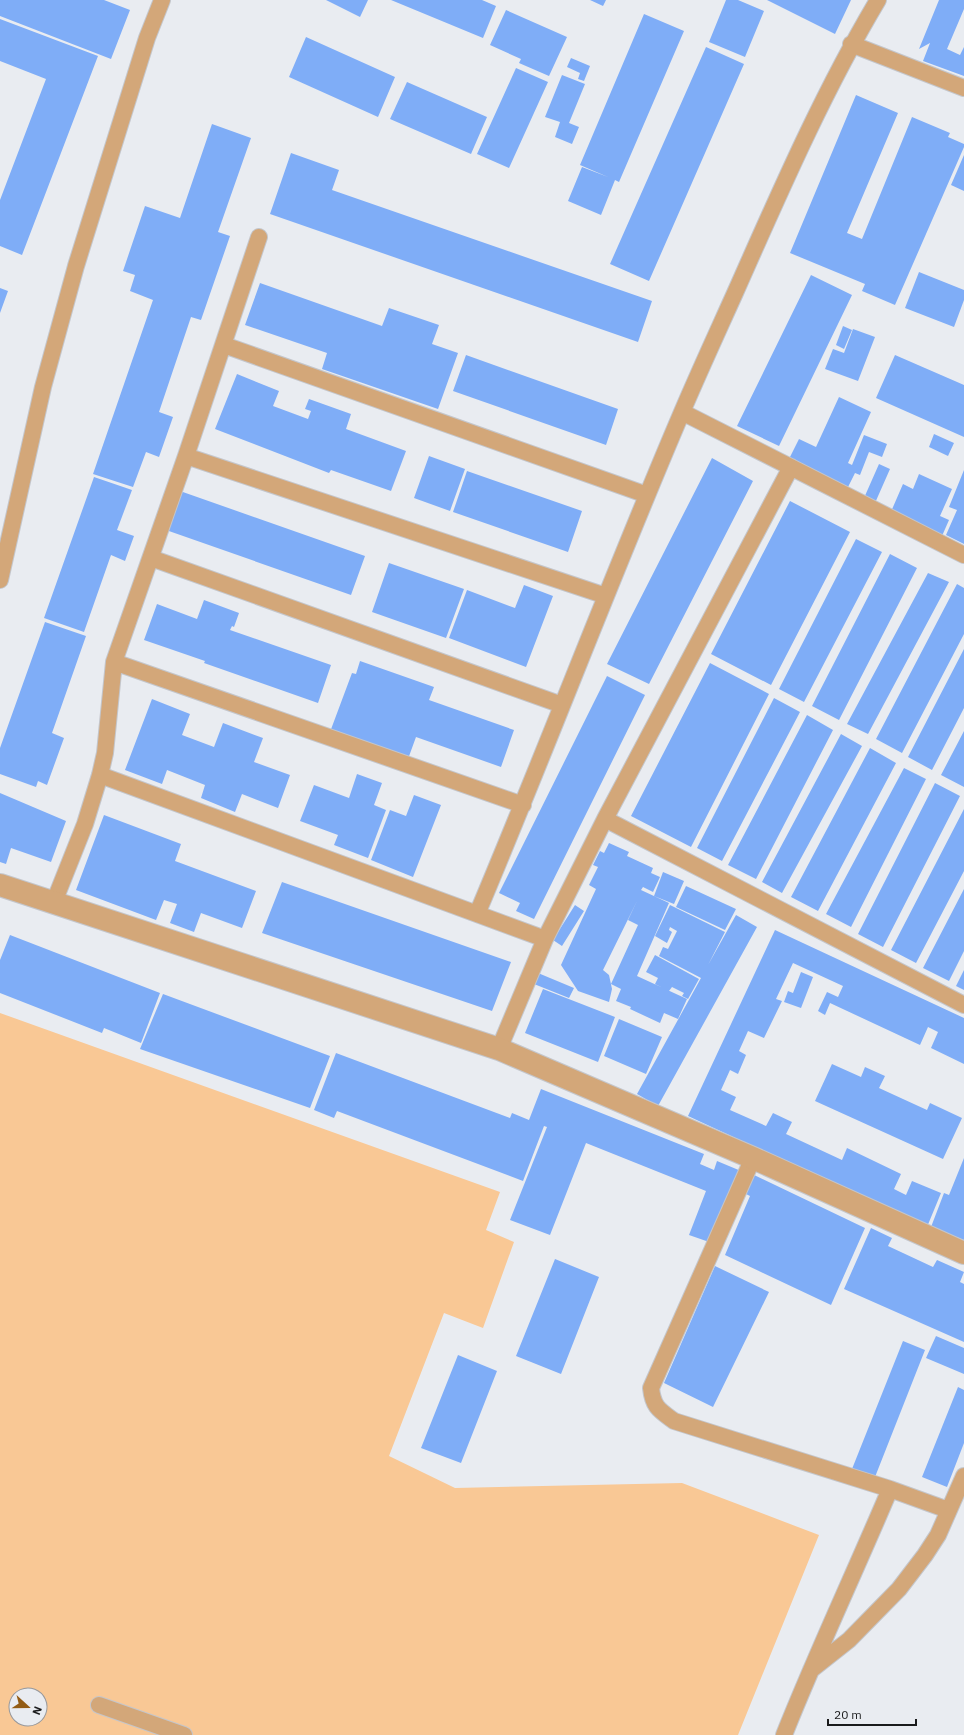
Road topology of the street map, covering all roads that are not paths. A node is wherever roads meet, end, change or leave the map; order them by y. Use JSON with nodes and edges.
{"nodes":[{"id":1,"x":162,"y":0,"type":"edge"},
{"id":2,"x":878,"y":0,"type":"edge"},
{"id":3,"x":851,"y":44,"type":"junction"},
{"id":4,"x":964,"y":88,"type":"edge"},
{"id":5,"x":259,"y":237,"type":"dead end"},
{"id":6,"x":224,"y":345,"type":"junction"},
{"id":7,"x":682,"y":412,"type":"junction"},
{"id":8,"x":186,"y":456,"type":"junction"},
{"id":9,"x":791,"y":467,"type":"junction"},
{"id":10,"x":648,"y":495,"type":"junction"},
{"id":11,"x":964,"y":555,"type":"edge"},
{"id":12,"x":151,"y":558,"type":"junction"},
{"id":13,"x":0,"y":580,"type":"edge"},
{"id":14,"x":606,"y":596,"type":"junction"},
{"id":15,"x":114,"y":662,"type":"junction"},
{"id":16,"x":562,"y":705,"type":"junction"},
{"id":17,"x":100,"y":775,"type":"junction"},
{"id":18,"x":523,"y":805,"type":"junction"},
{"id":19,"x":605,"y":819,"type":"junction"},
{"id":20,"x":0,"y":884,"type":"edge"},
{"id":21,"x":54,"y":902,"type":"junction"},
{"id":22,"x":477,"y":914,"type":"junction"},
{"id":23,"x":545,"y":939,"type":"junction"},
{"id":24,"x":964,"y":1005,"type":"edge"},
{"id":25,"x":498,"y":1049,"type":"junction"},
{"id":26,"x":753,"y":1158,"type":"junction"},
{"id":27,"x":964,"y":1253,"type":"edge"},
{"id":28,"x":964,"y":1476,"type":"edge"},
{"id":29,"x":890,"y":1489,"type":"junction"},
{"id":30,"x":948,"y":1510,"type":"junction"},
{"id":31,"x":808,"y":1673,"type":"junction"},
{"id":32,"x":99,"y":1705,"type":"dead end"},
{"id":33,"x":184,"y":1735,"type":"edge"},
{"id":34,"x":784,"y":1735,"type":"edge"}],
"edges":[{"from":1,"to":13,"type":"lane"},
{"from":2,"to":3,"type":"lane"},
{"from":3,"to":4,"type":"lane"},
{"from":3,"to":7,"type":"lane"},
{"from":5,"to":6,"type":"lane"},
{"from":6,"to":8,"type":"lane"},
{"from":6,"to":10,"type":"lane"},
{"from":7,"to":9,"type":"lane"},
{"from":7,"to":10,"type":"lane"},
{"from":8,"to":12,"type":"lane"},
{"from":8,"to":14,"type":"lane"},
{"from":9,"to":11,"type":"lane"},
{"from":9,"to":19,"type":"lane"},
{"from":10,"to":14,"type":"lane"},
{"from":12,"to":15,"type":"lane"},
{"from":12,"to":16,"type":"lane"},
{"from":14,"to":16,"type":"lane"},
{"from":15,"to":17,"type":"lane"},
{"from":15,"to":18,"type":"lane"},
{"from":16,"to":18,"type":"lane"},
{"from":17,"to":21,"type":"lane"},
{"from":17,"to":22,"type":"lane"},
{"from":18,"to":22,"type":"lane"},
{"from":19,"to":23,"type":"lane"},
{"from":19,"to":24,"type":"lane"},
{"from":20,"to":21,"type":"street"},
{"from":21,"to":25,"type":"street"},
{"from":22,"to":23,"type":"lane"},
{"from":23,"to":25,"type":"lane"},
{"from":25,"to":26,"type":"street"},
{"from":26,"to":27,"type":"street"},
{"from":26,"to":29,"type":"lane"},
{"from":28,"to":30,"type":"lane"},
{"from":29,"to":30,"type":"lane"},
{"from":29,"to":31,"type":"lane"},
{"from":30,"to":31,"type":"lane"},
{"from":31,"to":34,"type":"lane"},
{"from":32,"to":33,"type":"lane"}]}
